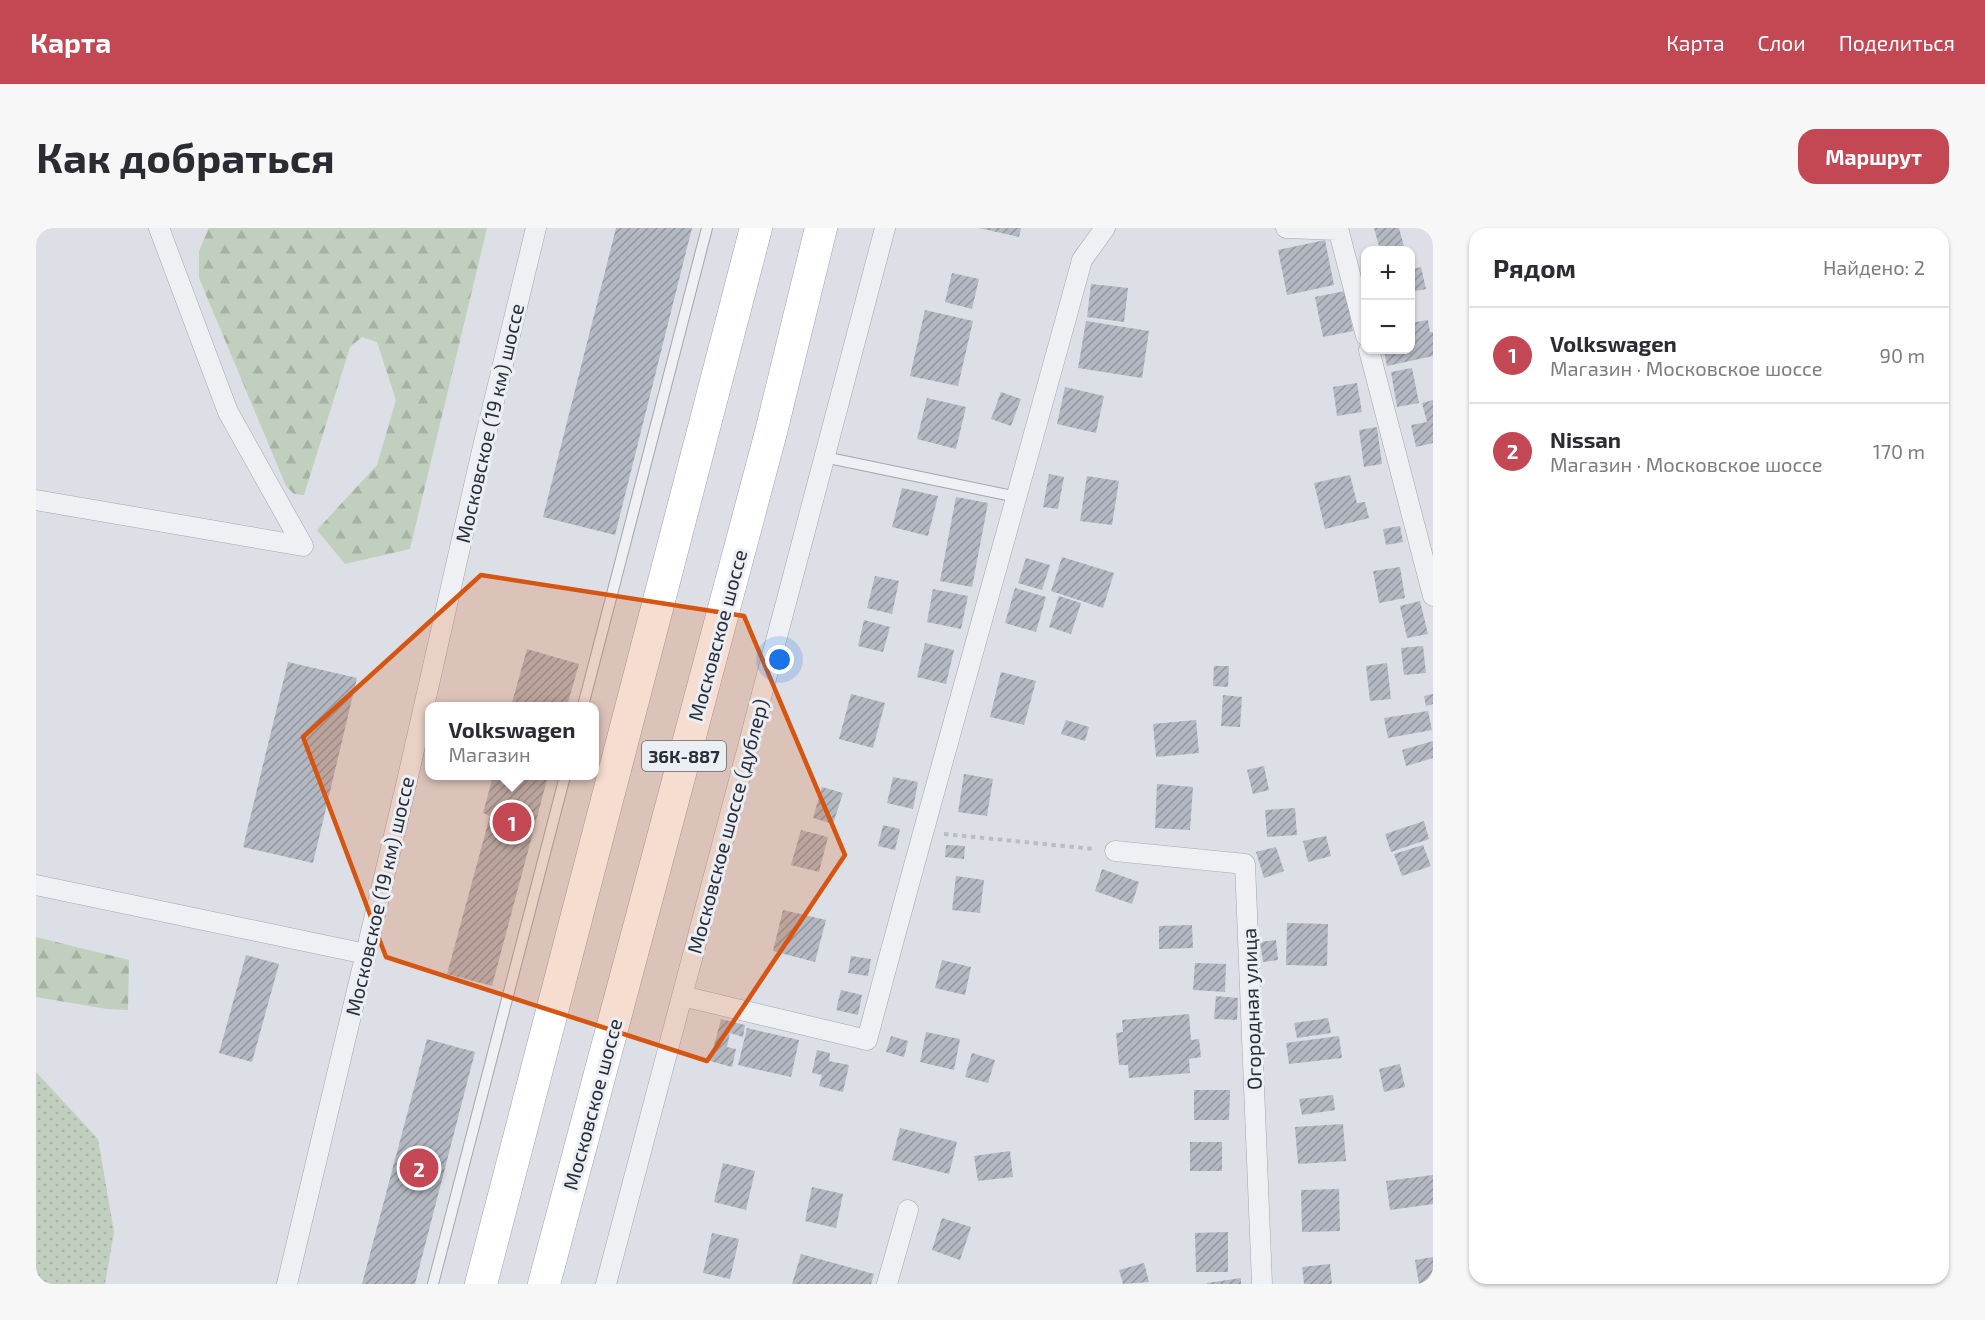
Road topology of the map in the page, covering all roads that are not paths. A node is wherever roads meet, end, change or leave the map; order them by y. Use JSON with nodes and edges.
{"nodes":[{"id":1,"x":159,"y":228,"type":"edge"},
{"id":2,"x":536,"y":228,"type":"edge"},
{"id":3,"x":707,"y":228,"type":"edge"},
{"id":4,"x":756,"y":228,"type":"edge"},
{"id":5,"x":821,"y":228,"type":"edge"},
{"id":6,"x":885,"y":228,"type":"edge"},
{"id":7,"x":1105,"y":228,"type":"edge"},
{"id":8,"x":1286,"y":228,"type":"edge"},
{"id":9,"x":1338,"y":229,"type":"edge"},
{"id":10,"x":1361,"y":320,"type":"edge"},
{"id":11,"x":1370,"y":354,"type":"edge"},
{"id":12,"x":824,"y":457,"type":"junction"},
{"id":13,"x":1017,"y":497,"type":"junction"},
{"id":14,"x":36,"y":500,"type":"edge"},
{"id":15,"x":1433,"y":596,"type":"edge"},
{"id":16,"x":584,"y":702,"type":"edge"},
{"id":17,"x":564,"y":780,"type":"edge"},
{"id":18,"x":1115,"y":851,"type":"road end"},
{"id":19,"x":36,"y":885,"type":"edge"},
{"id":20,"x":366,"y":954,"type":"junction"},
{"id":21,"x":682,"y":996,"type":"junction"},
{"id":22,"x":908,"y":1210,"type":"dead end"},
{"id":23,"x":287,"y":1284,"type":"edge"},
{"id":24,"x":433,"y":1284,"type":"edge"},
{"id":25,"x":481,"y":1284,"type":"edge"},
{"id":26,"x":544,"y":1284,"type":"edge"},
{"id":27,"x":606,"y":1284,"type":"edge"},
{"id":28,"x":887,"y":1284,"type":"edge"},
{"id":29,"x":1262,"y":1284,"type":"edge"}],
"edges":[{"from":1,"to":14,"type":"street"},
{"from":2,"to":20,"type":"street","name":"Московское (19 км) шоссе"},
{"from":3,"to":16,"type":"lane"},
{"from":4,"to":25,"type":"main road","number":"36К-887"},
{"from":5,"to":26,"type":"main road","name":"Московское шоссе","number":"36К-887"},
{"from":6,"to":12,"type":"street","name":"Московское шоссе (дублер)"},
{"from":7,"to":13,"type":"street"},
{"from":8,"to":9,"type":"street"},
{"from":9,"to":10,"type":"street"},
{"from":11,"to":15,"type":"street"},
{"from":12,"to":13,"type":"lane"},
{"from":12,"to":21,"type":"street","name":"Московское шоссе (дублер)"},
{"from":13,"to":21,"type":"street"},
{"from":17,"to":24,"type":"lane"},
{"from":18,"to":29,"type":"street","name":"Огородная улица"},
{"from":19,"to":20,"type":"street"},
{"from":20,"to":23,"type":"street","name":"Московское (19 км) шоссе"},
{"from":21,"to":27,"type":"street","name":"Московское шоссе (дублер)"},
{"from":22,"to":28,"type":"street"}]}
